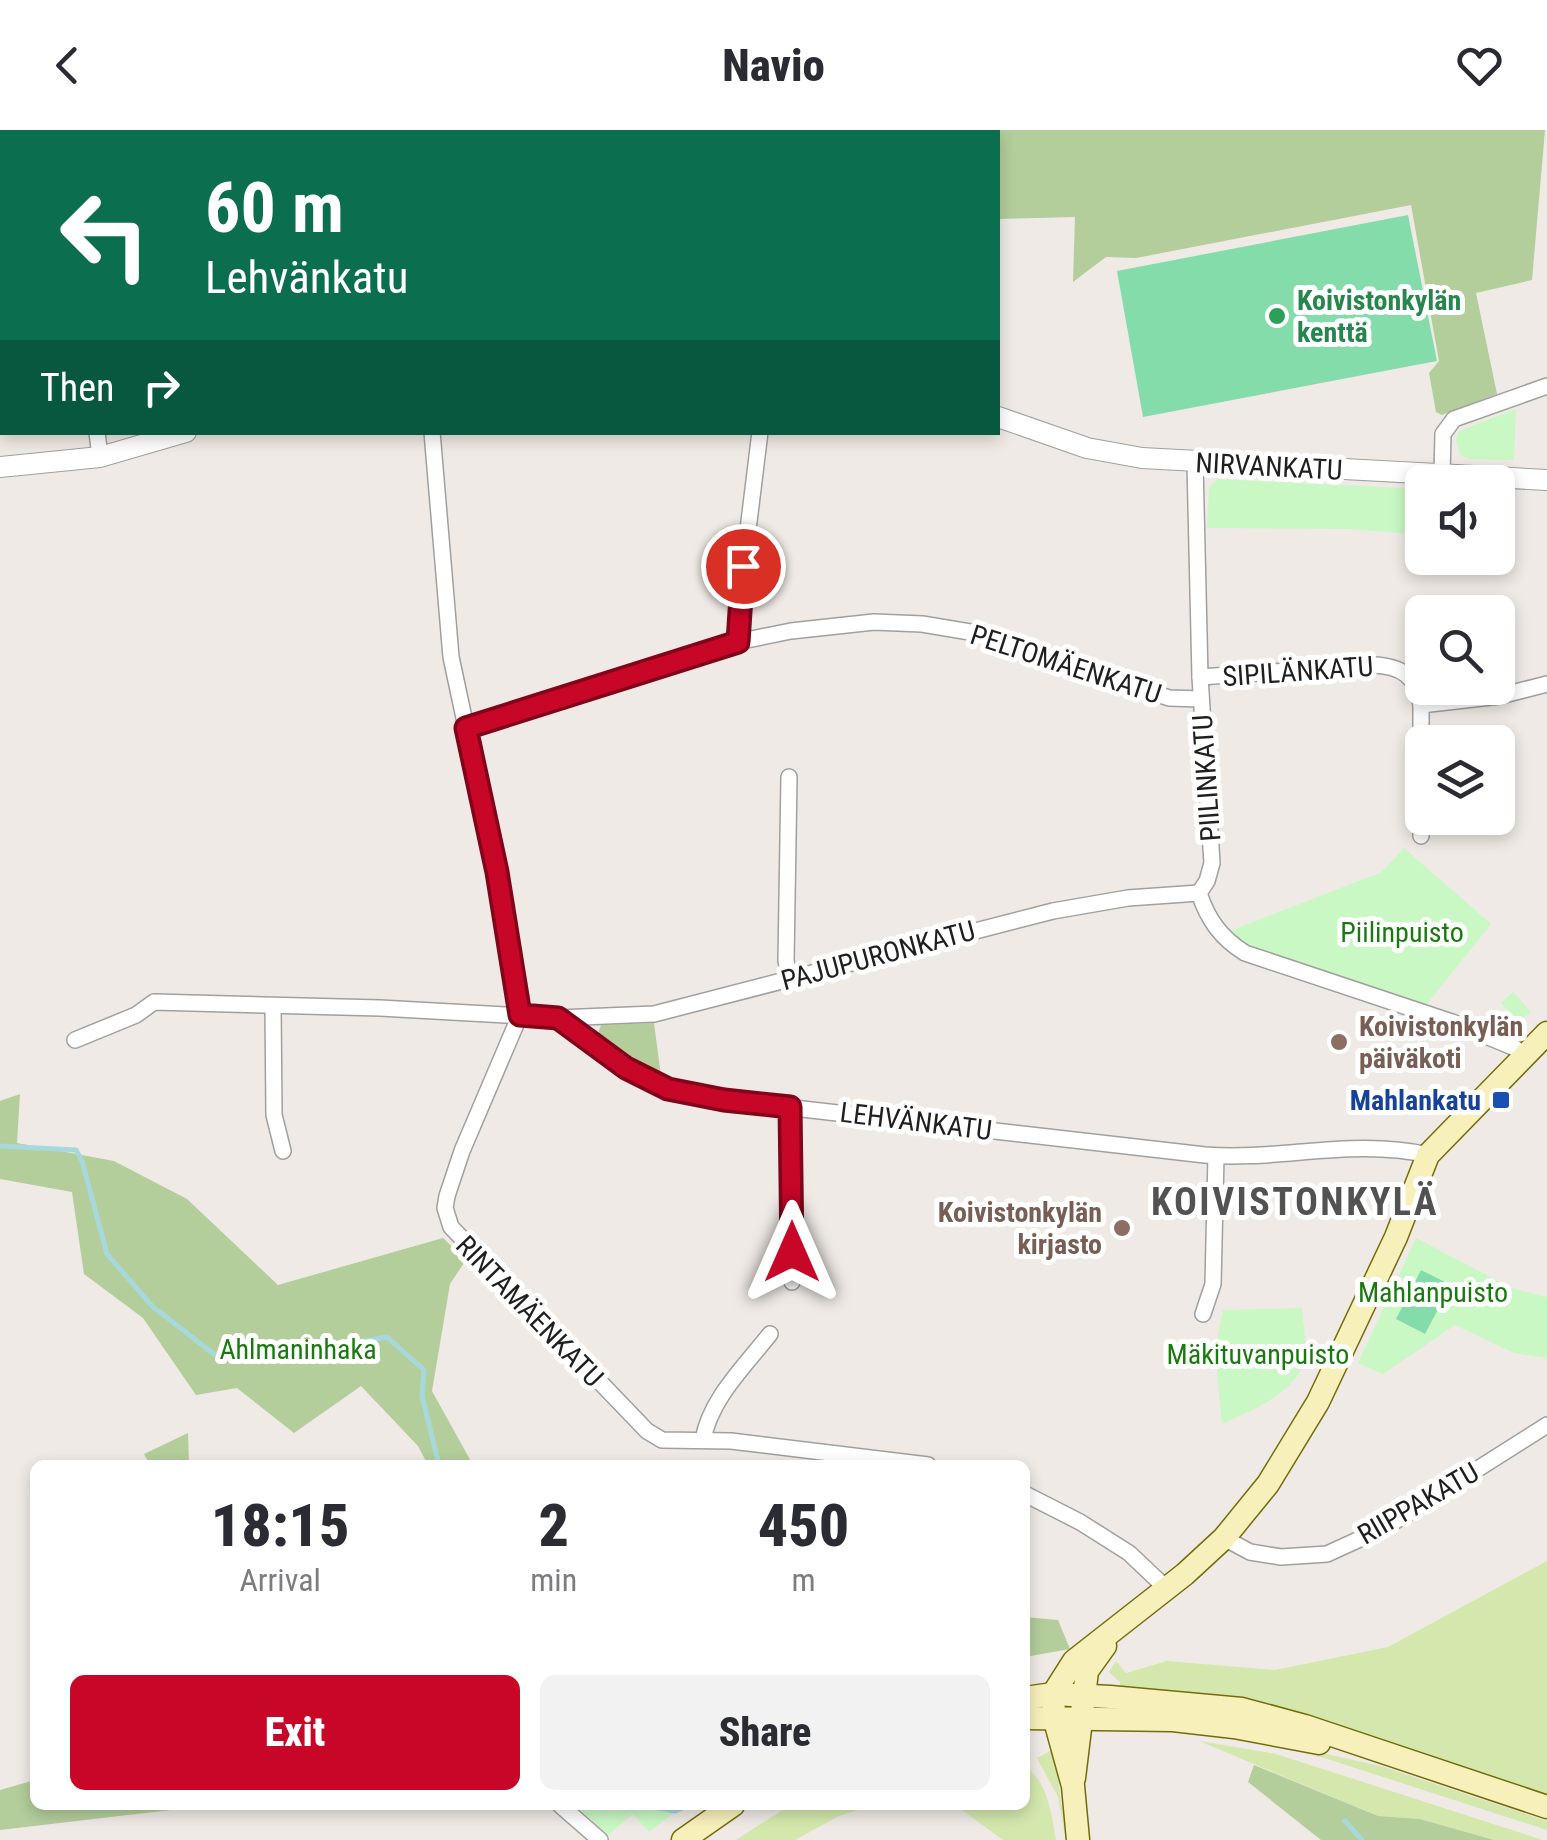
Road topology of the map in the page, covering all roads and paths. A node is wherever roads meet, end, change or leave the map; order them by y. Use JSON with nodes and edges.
{"nodes":[{"id":1,"x":1547,"y":386,"type":"edge"},
{"id":2,"x":1000,"y":418,"type":"edge"},
{"id":3,"x":98,"y":435,"type":"edge"},
{"id":4,"x":176,"y":435,"type":"edge"},
{"id":5,"x":432,"y":435,"type":"edge"},
{"id":6,"x":760,"y":435,"type":"edge"},
{"id":7,"x":100,"y":457,"type":"junction"},
{"id":8,"x":1195,"y":463,"type":"junction"},
{"id":9,"x":1442,"y":465,"type":"edge"},
{"id":10,"x":0,"y":467,"type":"edge"},
{"id":11,"x":1405,"y":472,"type":"edge"},
{"id":12,"x":1515,"y":478,"type":"edge"},
{"id":13,"x":1547,"y":480,"type":"edge"},
{"id":14,"x":738,"y":642,"type":"junction"},
{"id":15,"x":1405,"y":673,"type":"edge"},
{"id":16,"x":1200,"y":677,"type":"junction"},
{"id":17,"x":1547,"y":684,"type":"edge"},
{"id":18,"x":1515,"y":692,"type":"edge"},
{"id":19,"x":1201,"y":699,"type":"junction"},
{"id":20,"x":1421,"y":705,"type":"edge"},
{"id":21,"x":466,"y":728,"type":"junction"},
{"id":22,"x":789,"y":777,"type":"dead end"},
{"id":23,"x":1421,"y":836,"type":"dead end"},
{"id":24,"x":1198,"y":893,"type":"junction"},
{"id":25,"x":789,"y":978,"type":"junction"},
{"id":26,"x":272,"y":1006,"type":"junction"},
{"id":27,"x":520,"y":1015,"type":"junction"},
{"id":28,"x":558,"y":1018,"type":"junction"},
{"id":29,"x":1547,"y":1032,"type":"edge"},
{"id":30,"x":75,"y":1040,"type":"dead end"},
{"id":31,"x":1524,"y":1056,"type":"junction"},
{"id":32,"x":790,"y":1107,"type":"junction"},
{"id":33,"x":283,"y":1151,"type":"dead end"},
{"id":34,"x":1428,"y":1155,"type":"junction"},
{"id":35,"x":1216,"y":1156,"type":"junction"},
{"id":36,"x":792,"y":1282,"type":"dead end"},
{"id":37,"x":1203,"y":1314,"type":"dead end"},
{"id":38,"x":770,"y":1334,"type":"dead end"},
{"id":39,"x":1547,"y":1425,"type":"edge"},
{"id":40,"x":704,"y":1440,"type":"junction"},
{"id":41,"x":883,"y":1460,"type":"edge"},
{"id":42,"x":1030,"y":1497,"type":"edge"},
{"id":43,"x":1224,"y":1538,"type":"junction"},
{"id":44,"x":1167,"y":1589,"type":"junction"},
{"id":45,"x":1120,"y":1626,"type":"junction"},
{"id":46,"x":1030,"y":1699,"type":"edge"},
{"id":47,"x":1053,"y":1705,"type":"junction"},
{"id":48,"x":1082,"y":1707,"type":"junction"},
{"id":49,"x":1030,"y":1716,"type":"edge"},
{"id":50,"x":1073,"y":1786,"type":"junction"},
{"id":51,"x":1547,"y":1807,"type":"edge"},
{"id":52,"x":566,"y":1810,"type":"edge"},
{"id":53,"x":726,"y":1810,"type":"edge"},
{"id":54,"x":600,"y":1840,"type":"edge"},
{"id":55,"x":682,"y":1840,"type":"edge"},
{"id":56,"x":1078,"y":1840,"type":"edge"}],
"edges":[{"from":1,"to":9,"type":"street"},
{"from":2,"to":8,"type":"street","name":"NIRVANKATU"},
{"from":3,"to":7,"type":"street"},
{"from":4,"to":7,"type":"street"},
{"from":5,"to":21,"type":"street"},
{"from":6,"to":14,"type":"street"},
{"from":7,"to":10,"type":"street"},
{"from":8,"to":11,"type":"street","name":"NIRVANKATU"},
{"from":8,"to":16,"type":"street","name":"PIILINKATU"},
{"from":12,"to":13,"type":"street","name":"NIRVANKATU"},
{"from":14,"to":19,"type":"street","name":"PELTOMÄENKATU"},
{"from":14,"to":21,"type":"street","name":"PELTOMÄENKATU"},
{"from":15,"to":16,"type":"street","name":"SIPILÄNKATU"},
{"from":16,"to":19,"type":"street","name":"PIILINKATU"},
{"from":17,"to":18,"type":"street"},
{"from":19,"to":24,"type":"street","name":"PIILINKATU"},
{"from":20,"to":23,"type":"street"},
{"from":21,"to":27,"type":"street"},
{"from":22,"to":25,"type":"street"},
{"from":24,"to":25,"type":"street","name":"PAJUPURONKATU"},
{"from":24,"to":31,"type":"street"},
{"from":25,"to":28,"type":"street","name":"PAJUPURONKATU"},
{"from":26,"to":27,"type":"street"},
{"from":26,"to":30,"type":"street"},
{"from":26,"to":33,"type":"street"},
{"from":27,"to":28,"type":"street"},
{"from":27,"to":40,"type":"street","name":"RINTAMÄENKATU"},
{"from":28,"to":32,"type":"street","name":"LEHVÄNKATU"},
{"from":29,"to":31,"type":"main road"},
{"from":31,"to":34,"type":"main road"},
{"from":32,"to":35,"type":"street","name":"LEHVÄNKATU"},
{"from":32,"to":36,"type":"street"},
{"from":34,"to":35,"type":"street","name":"LEHVÄNKATU"},
{"from":34,"to":43,"type":"main road"},
{"from":35,"to":37,"type":"street"},
{"from":38,"to":40,"type":"street"},
{"from":39,"to":43,"type":"street","name":"RIIPPAKATU"},
{"from":40,"to":41,"type":"street","name":"RINTAMÄENKATU"},
{"from":42,"to":44,"type":"street"},
{"from":43,"to":44,"type":"main road"},
{"from":44,"to":45,"type":"main road"},
{"from":45,"to":47,"type":"main road"},
{"from":45,"to":48,"type":"main road"},
{"from":46,"to":47,"type":"main road"},
{"from":47,"to":48,"type":"main road"},
{"from":47,"to":49,"type":"main road"},
{"from":47,"to":50,"type":"main road"},
{"from":48,"to":50,"type":"main road"},
{"from":48,"to":51,"type":"main road"},
{"from":50,"to":56,"type":"main road"},
{"from":52,"to":54,"type":"street"},
{"from":53,"to":55,"type":"main road"}]}
